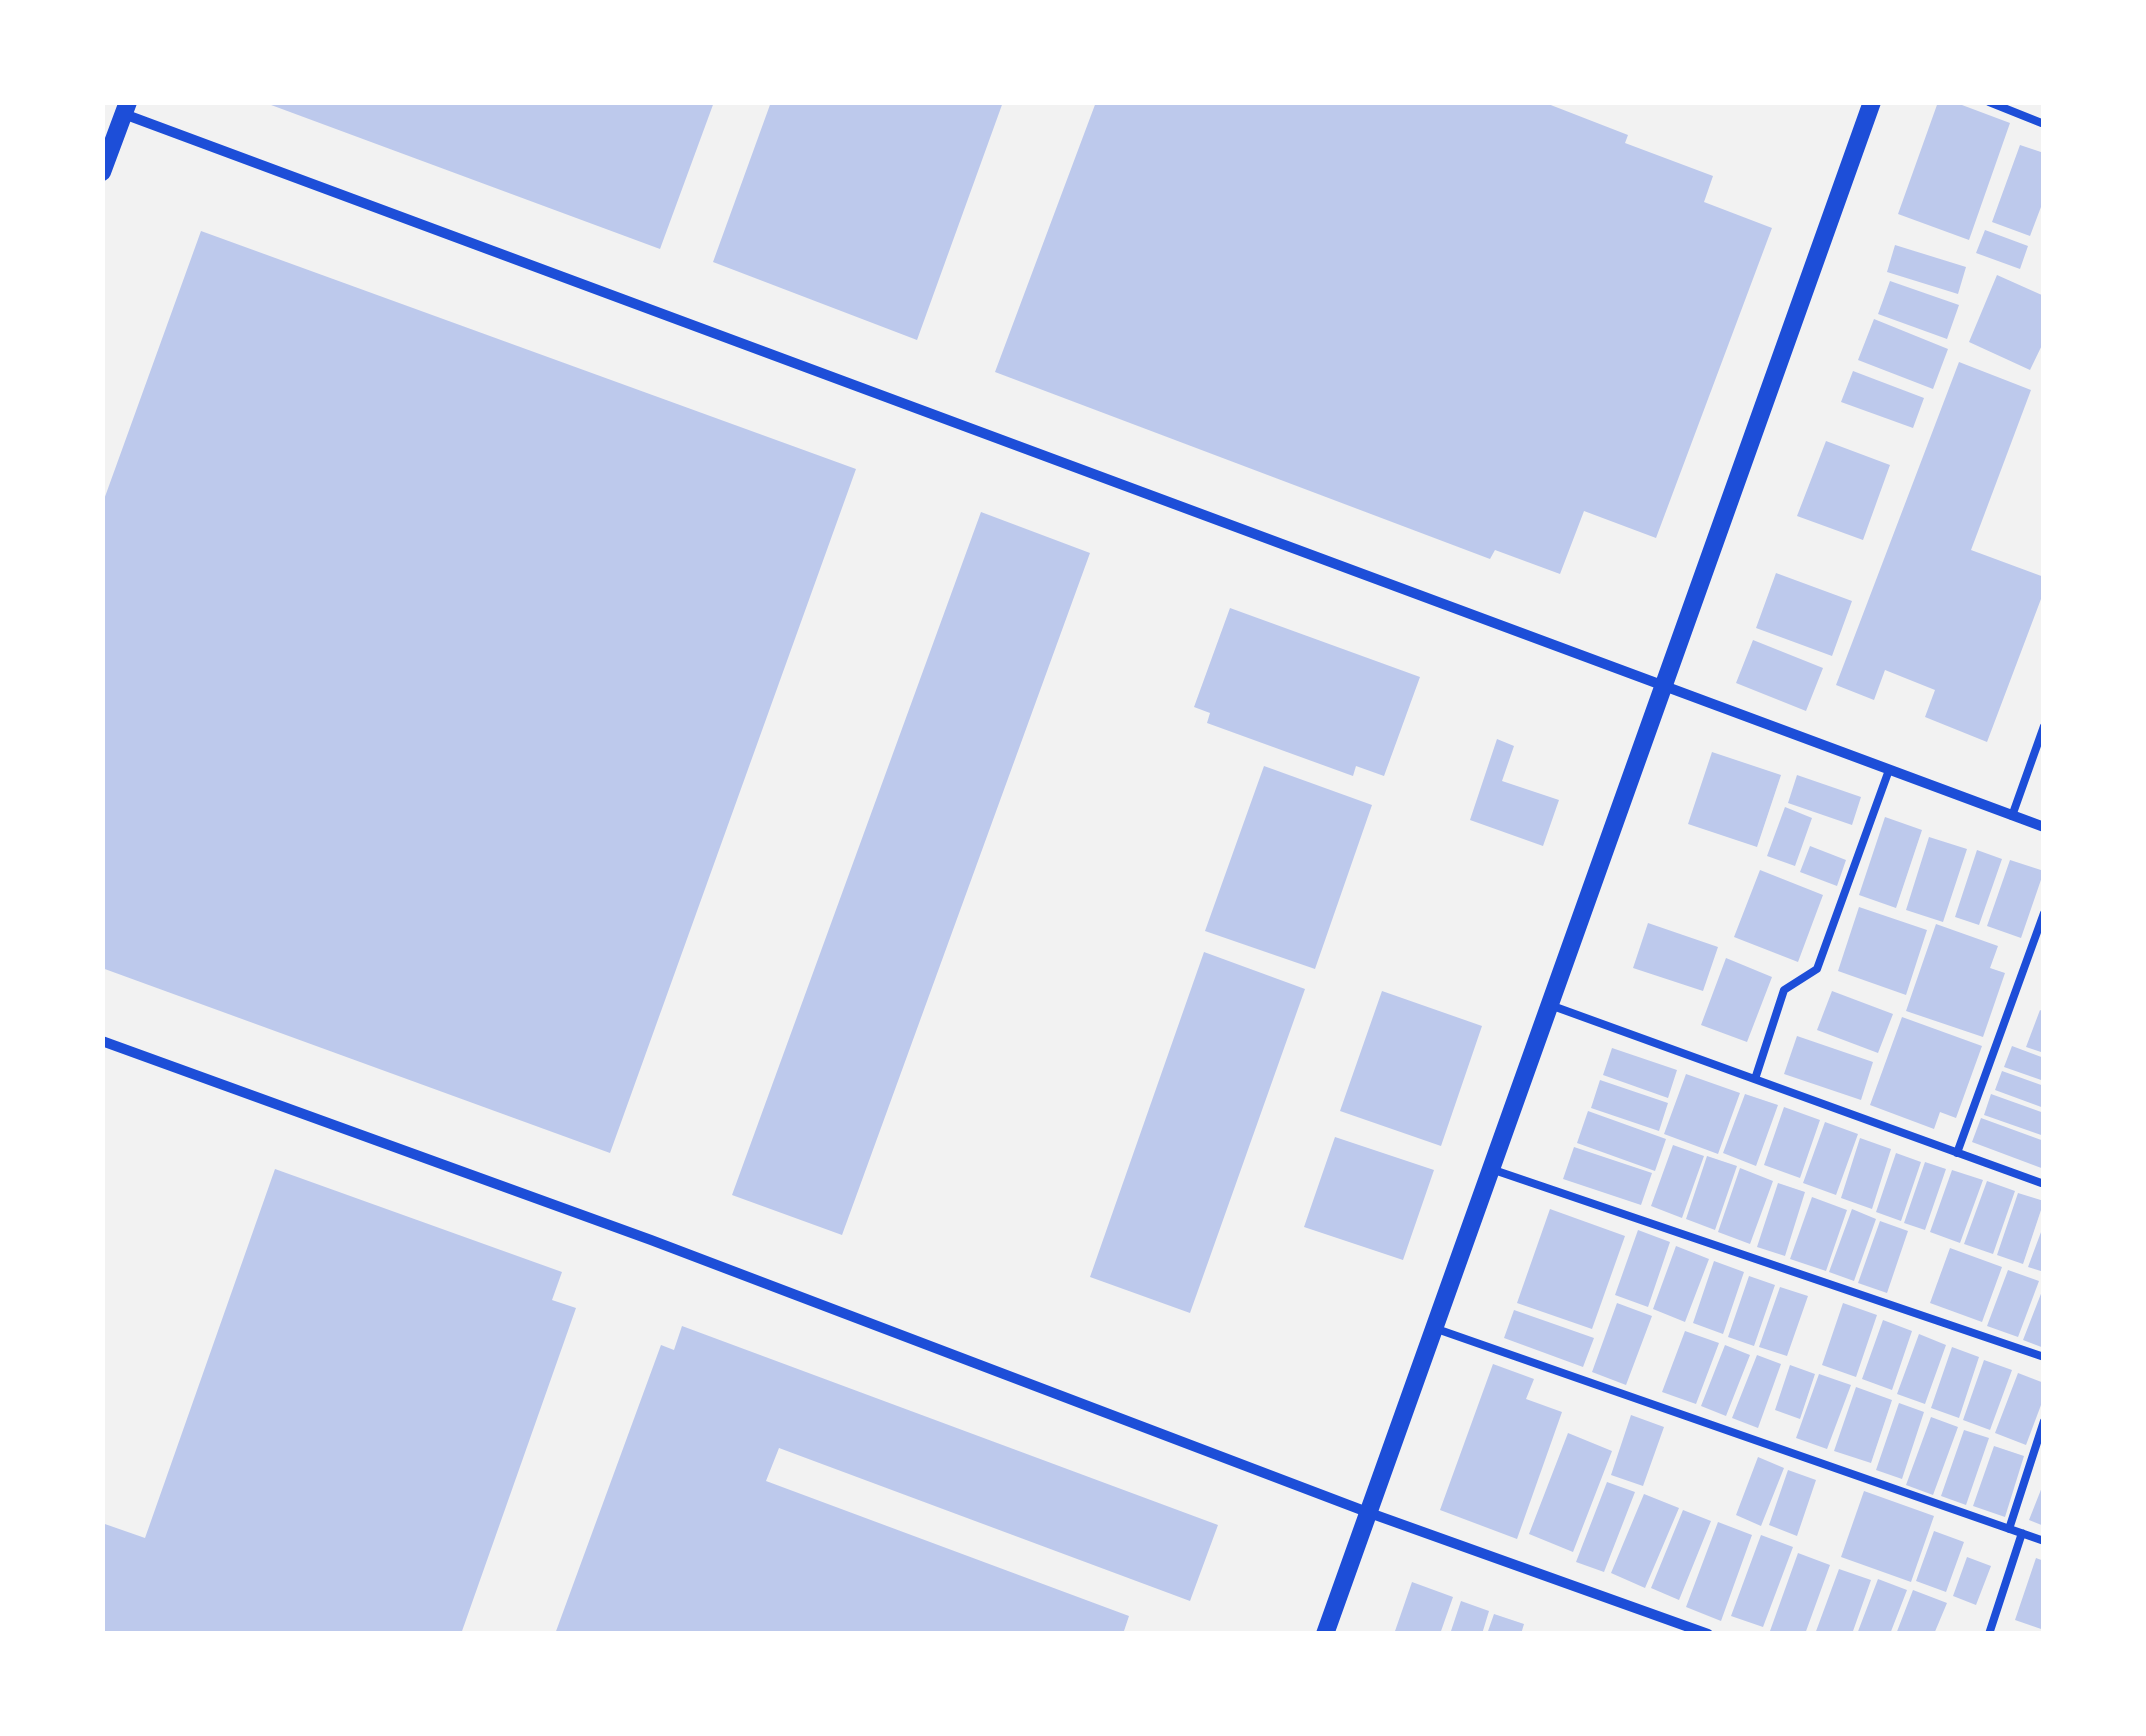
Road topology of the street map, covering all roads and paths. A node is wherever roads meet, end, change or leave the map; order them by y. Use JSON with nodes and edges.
{"nodes":[{"id":1,"x":1872,"y":102,"type":"edge"},
{"id":2,"x":1989,"y":102,"type":"edge"},
{"id":3,"x":126,"y":108,"type":"edge"},
{"id":4,"x":2044,"y":124,"type":"edge"},
{"id":5,"x":102,"y":172,"type":"edge"},
{"id":6,"x":1663,"y":684,"type":"junction"},
{"id":7,"x":2044,"y":726,"type":"edge"},
{"id":8,"x":1889,"y":770,"type":"junction"},
{"id":9,"x":2012,"y":816,"type":"junction"},
{"id":10,"x":2044,"y":827,"type":"edge"},
{"id":11,"x":2044,"y":912,"type":"edge"},
{"id":12,"x":1548,"y":1004,"type":"junction"},
{"id":13,"x":102,"y":1041,"type":"edge"},
{"id":14,"x":1755,"y":1080,"type":"junction"},
{"id":15,"x":1957,"y":1153,"type":"junction"},
{"id":16,"x":1490,"y":1168,"type":"junction"},
{"id":17,"x":2044,"y":1184,"type":"edge"},
{"id":18,"x":1433,"y":1328,"type":"junction"},
{"id":19,"x":2044,"y":1357,"type":"edge"},
{"id":20,"x":2044,"y":1422,"type":"edge"},
{"id":21,"x":1367,"y":1512,"type":"junction"},
{"id":22,"x":2008,"y":1529,"type":"junction"},
{"id":23,"x":2022,"y":1533,"type":"junction"},
{"id":24,"x":2044,"y":1541,"type":"edge"},
{"id":25,"x":1325,"y":1634,"type":"edge"},
{"id":26,"x":1708,"y":1634,"type":"edge"},
{"id":27,"x":1989,"y":1634,"type":"edge"}],
"edges":[{"from":1,"to":6,"type":"street"},
{"from":2,"to":4,"type":"lane"},
{"from":3,"to":5,"type":"street"},
{"from":3,"to":6,"type":"street"},
{"from":6,"to":8,"type":"street"},
{"from":6,"to":12,"type":"street"},
{"from":7,"to":9,"type":"lane"},
{"from":8,"to":9,"type":"street"},
{"from":8,"to":14,"type":"lane"},
{"from":9,"to":10,"type":"street"},
{"from":11,"to":15,"type":"lane"},
{"from":12,"to":14,"type":"lane"},
{"from":12,"to":16,"type":"street"},
{"from":13,"to":21,"type":"street"},
{"from":14,"to":15,"type":"lane"},
{"from":15,"to":17,"type":"lane"},
{"from":16,"to":18,"type":"street"},
{"from":16,"to":19,"type":"lane"},
{"from":18,"to":21,"type":"street"},
{"from":18,"to":22,"type":"lane"},
{"from":20,"to":22,"type":"lane"},
{"from":21,"to":25,"type":"street"},
{"from":21,"to":26,"type":"street"},
{"from":22,"to":23,"type":"lane"},
{"from":23,"to":24,"type":"lane"},
{"from":23,"to":27,"type":"lane"}]}
